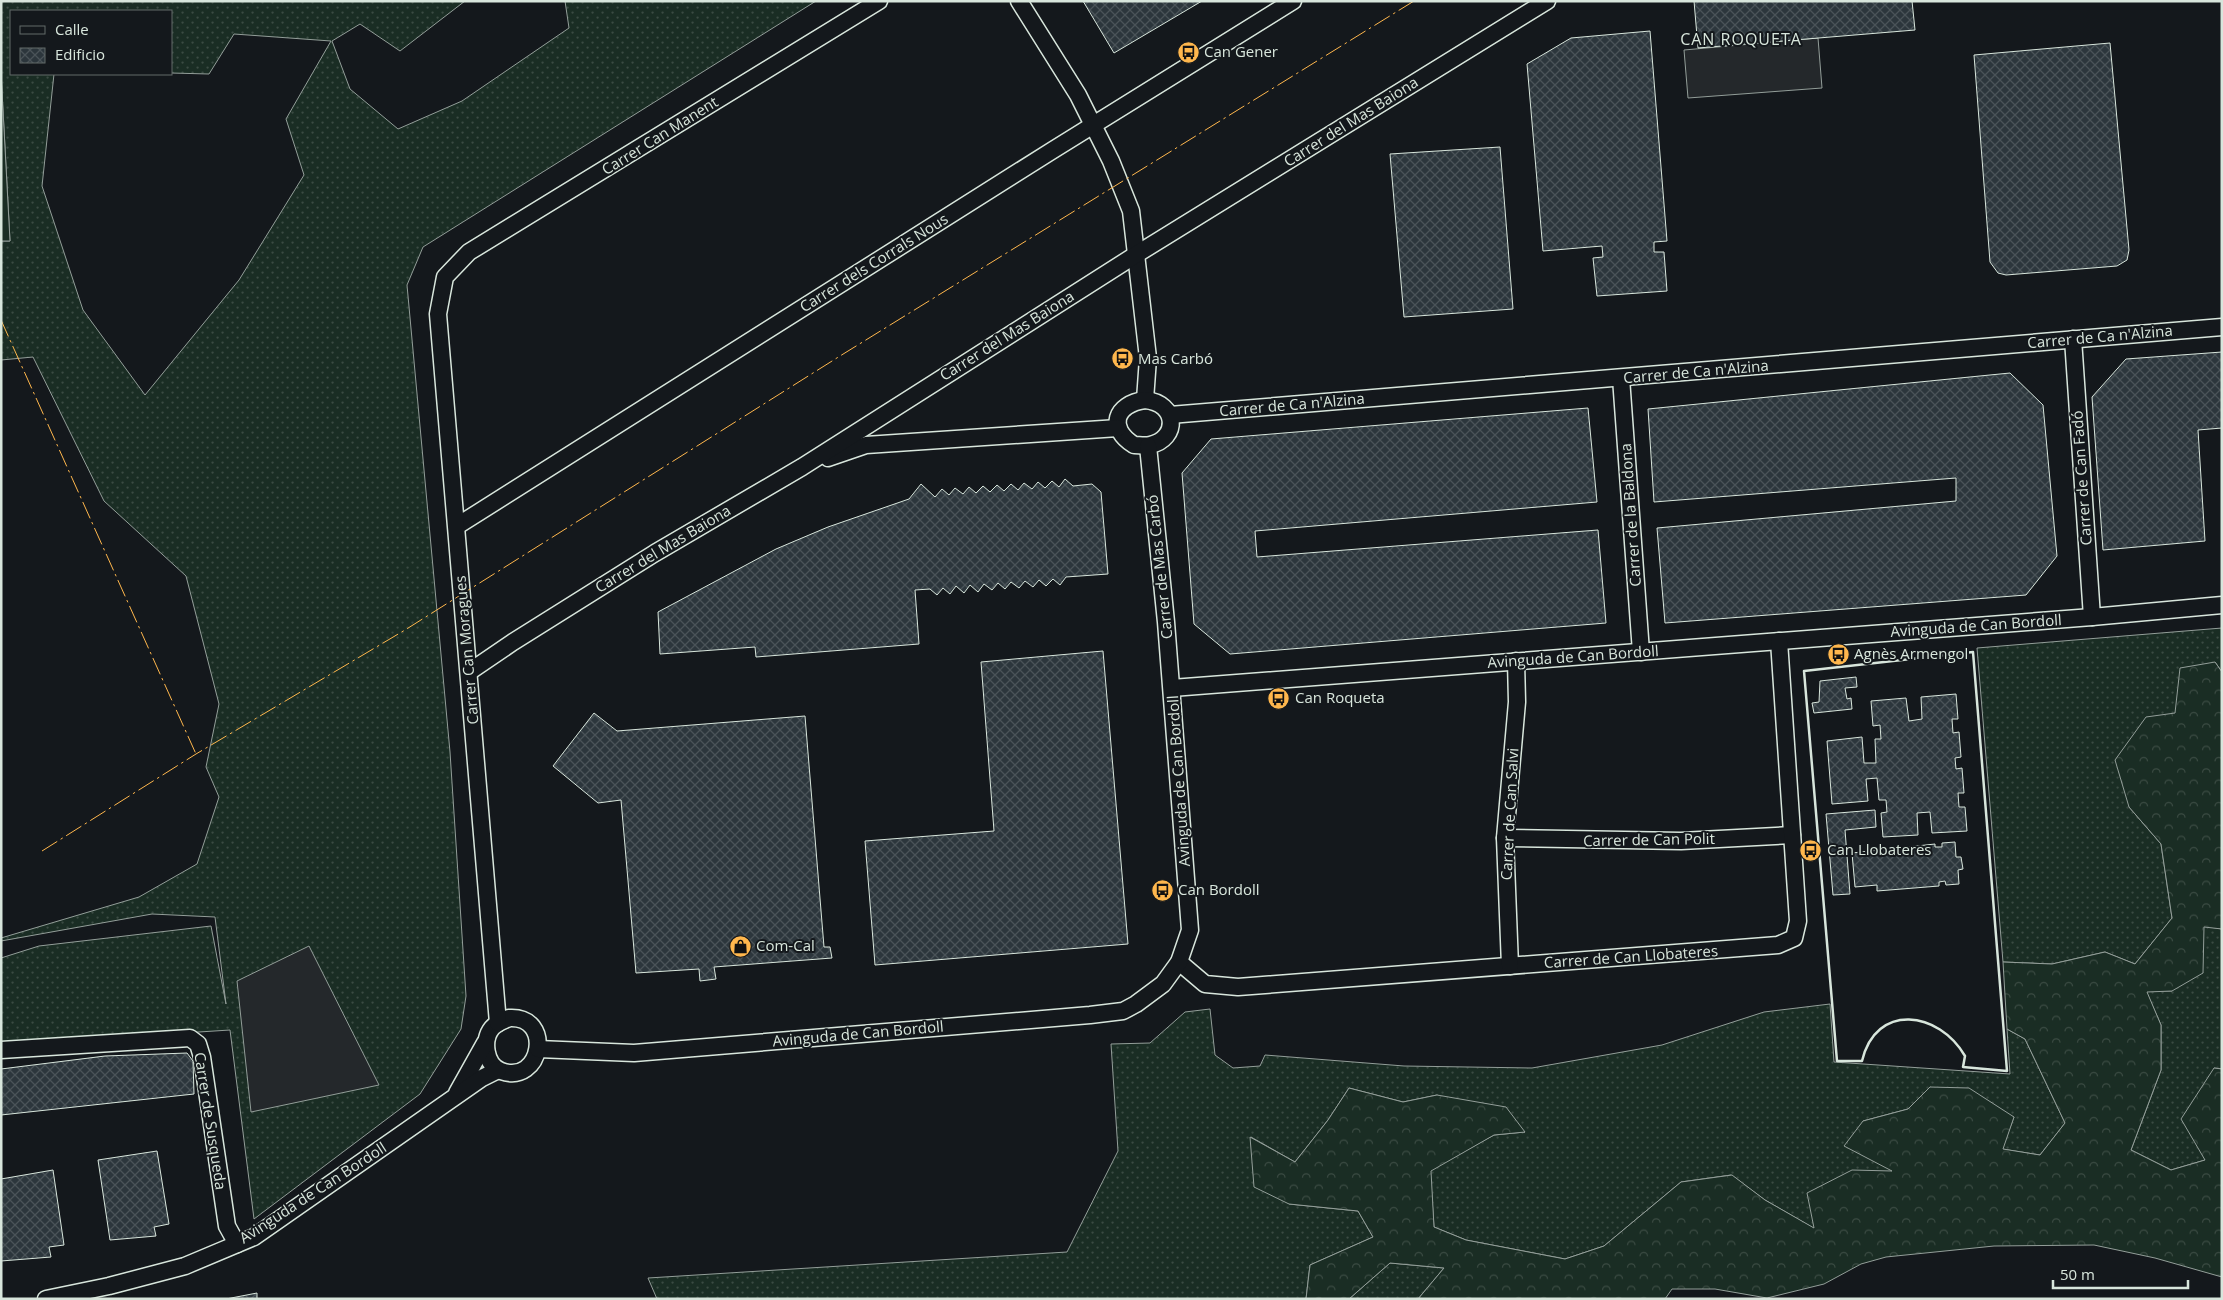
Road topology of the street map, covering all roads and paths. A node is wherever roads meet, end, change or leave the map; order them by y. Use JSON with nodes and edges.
{"nodes":[{"id":1,"x":880,"y":1,"type":"edge"},
{"id":2,"x":1019,"y":1,"type":"edge"},
{"id":3,"x":1293,"y":1,"type":"edge"},
{"id":4,"x":1547,"y":1,"type":"edge"},
{"id":5,"x":1094,"y":125,"type":"junction"},
{"id":6,"x":1137,"y":254,"type":"junction"},
{"id":7,"x":445,"y":277,"type":"joint"},
{"id":8,"x":2222,"y":327,"type":"edge"},
{"id":9,"x":2072,"y":339,"type":"junction"},
{"id":10,"x":1621,"y":378,"type":"junction"},
{"id":11,"x":1145,"y":400,"type":"junction"},
{"id":12,"x":1170,"y":415,"type":"junction"},
{"id":13,"x":1118,"y":428,"type":"junction"},
{"id":14,"x":1148,"y":446,"type":"junction"},
{"id":15,"x":802,"y":466,"type":"junction"},
{"id":16,"x":457,"y":526,"type":"junction"},
{"id":17,"x":2222,"y":605,"type":"edge"},
{"id":18,"x":2092,"y":617,"type":"junction"},
{"id":19,"x":1778,"y":641,"type":"junction"},
{"id":20,"x":1641,"y":652,"type":"junction"},
{"id":21,"x":1516,"y":661,"type":"junction"},
{"id":22,"x":469,"y":672,"type":"junction"},
{"id":23,"x":1172,"y":688,"type":"junction"},
{"id":24,"x":1792,"y":835,"type":"junction"},
{"id":25,"x":1506,"y":838,"type":"junction"},
{"id":26,"x":1179,"y":962,"type":"junction"},
{"id":27,"x":1510,"y":966,"type":"junction"},
{"id":28,"x":498,"y":1023,"type":"junction"},
{"id":29,"x":485,"y":1043,"type":"junction"},
{"id":30,"x":538,"y":1049,"type":"junction"},
{"id":31,"x":1,"y":1050,"type":"edge"},
{"id":32,"x":498,"y":1070,"type":"junction"},
{"id":33,"x":454,"y":1098,"type":"junction"},
{"id":34,"x":236,"y":1244,"type":"junction"},
{"id":35,"x":46,"y":1299,"type":"edge"}],
"edges":[{"from":1,"to":7,"type":"street","name":"Carrer Can Manent"},
{"from":2,"to":5,"type":"street"},
{"from":3,"to":5,"type":"street","name":"Carrer dels Corrals Nous"},
{"from":4,"to":6,"type":"street","name":"Carrer del Mas Baiona"},
{"from":5,"to":6,"type":"street"},
{"from":5,"to":16,"type":"street","name":"Carrer dels Corrals Nous"},
{"from":6,"to":11,"type":"street"},
{"from":6,"to":15,"type":"street","name":"Carrer del Mas Baiona"},
{"from":7,"to":16,"type":"street","name":"Carrer Can Moragues"},
{"from":8,"to":9,"type":"street","name":"Carrer de Ca n'Alzina"},
{"from":9,"to":10,"type":"street","name":"Carrer de Ca n'Alzina"},
{"from":9,"to":18,"type":"street","name":"Carrer de Can Fadó"},
{"from":10,"to":12,"type":"street","name":"Carrer de Ca n'Alzina"},
{"from":10,"to":20,"type":"street","name":"Carrer de la Baldona"},
{"from":11,"to":12,"type":"street"},
{"from":11,"to":13,"type":"street"},
{"from":12,"to":14,"type":"street"},
{"from":13,"to":14,"type":"street"},
{"from":13,"to":15,"type":"street"},
{"from":14,"to":23,"type":"street","name":"Carrer de Mas Carbó"},
{"from":15,"to":22,"type":"street","name":"Carrer del Mas Baiona"},
{"from":16,"to":22,"type":"street","name":"Carrer Can Moragues"},
{"from":17,"to":18,"type":"street","name":"Avinguda de Can Bordoll"},
{"from":18,"to":19,"type":"street","name":"Avinguda de Can Bordoll"},
{"from":19,"to":20,"type":"street","name":"Avinguda de Can Bordoll"},
{"from":19,"to":24,"type":"street","name":"Carrer de Can Llobateres"},
{"from":20,"to":21,"type":"street","name":"Avinguda de Can Bordoll"},
{"from":21,"to":23,"type":"street","name":"Avinguda de Can Bordoll"},
{"from":21,"to":25,"type":"street","name":"Carrer de Can Salvi"},
{"from":22,"to":28,"type":"street","name":"Carrer Can Moragues"},
{"from":23,"to":26,"type":"street","name":"Avinguda de Can Bordoll"},
{"from":24,"to":25,"type":"street","name":"Carrer de Can Polit"},
{"from":24,"to":27,"type":"street","name":"Carrer de Can Llobateres"},
{"from":25,"to":27,"type":"street","name":"Carrer de Can Salvi"},
{"from":26,"to":27,"type":"street","name":"Carrer de Can Llobateres"},
{"from":26,"to":30,"type":"street","name":"Avinguda de Can Bordoll"},
{"from":28,"to":29,"type":"street"},
{"from":28,"to":30,"type":"street"},
{"from":29,"to":32,"type":"street"},
{"from":29,"to":33,"type":"street","name":"Avinguda de Can Bordoll"},
{"from":30,"to":32,"type":"street"},
{"from":31,"to":34,"type":"street","name":"Carrer de Susqueda"},
{"from":32,"to":33,"type":"street","name":"Avinguda de Can Bordoll"},
{"from":33,"to":34,"type":"street","name":"Avinguda de Can Bordoll"},
{"from":34,"to":35,"type":"street","name":"Avinguda de Can Bordoll"}]}
